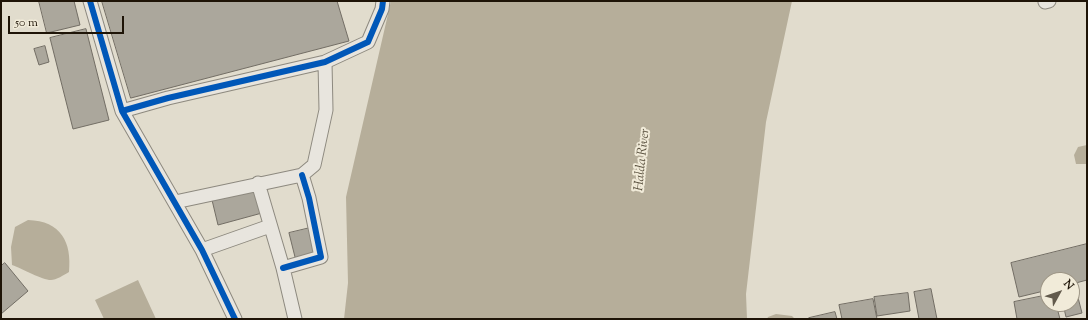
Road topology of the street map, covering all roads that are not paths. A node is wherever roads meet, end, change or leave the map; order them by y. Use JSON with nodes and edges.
{"nodes":[{"id":1,"x":90,"y":1,"type":"edge"},
{"id":2,"x":383,"y":1,"type":"edge"},
{"id":3,"x":325,"y":62,"type":"junction"},
{"id":4,"x":122,"y":111,"type":"junction"},
{"id":5,"x":302,"y":175,"type":"junction"},
{"id":6,"x":258,"y":183,"type":"junction"},
{"id":7,"x":175,"y":202,"type":"junction"},
{"id":8,"x":270,"y":226,"type":"junction"},
{"id":9,"x":202,"y":250,"type":"junction"},
{"id":10,"x":283,"y":268,"type":"junction"},
{"id":11,"x":235,"y":319,"type":"edge"},
{"id":12,"x":295,"y":319,"type":"edge"}],
"edges":[{"from":1,"to":4,"type":"street"},
{"from":2,"to":3,"type":"street"},
{"from":3,"to":4,"type":"street"},
{"from":3,"to":5,"type":"street"},
{"from":4,"to":7,"type":"street"},
{"from":5,"to":6,"type":"street"},
{"from":5,"to":10,"type":"street"},
{"from":6,"to":7,"type":"street"},
{"from":6,"to":8,"type":"street"},
{"from":7,"to":9,"type":"street"},
{"from":8,"to":9,"type":"street"},
{"from":8,"to":10,"type":"street"},
{"from":9,"to":11,"type":"street"},
{"from":10,"to":12,"type":"street"}]}
